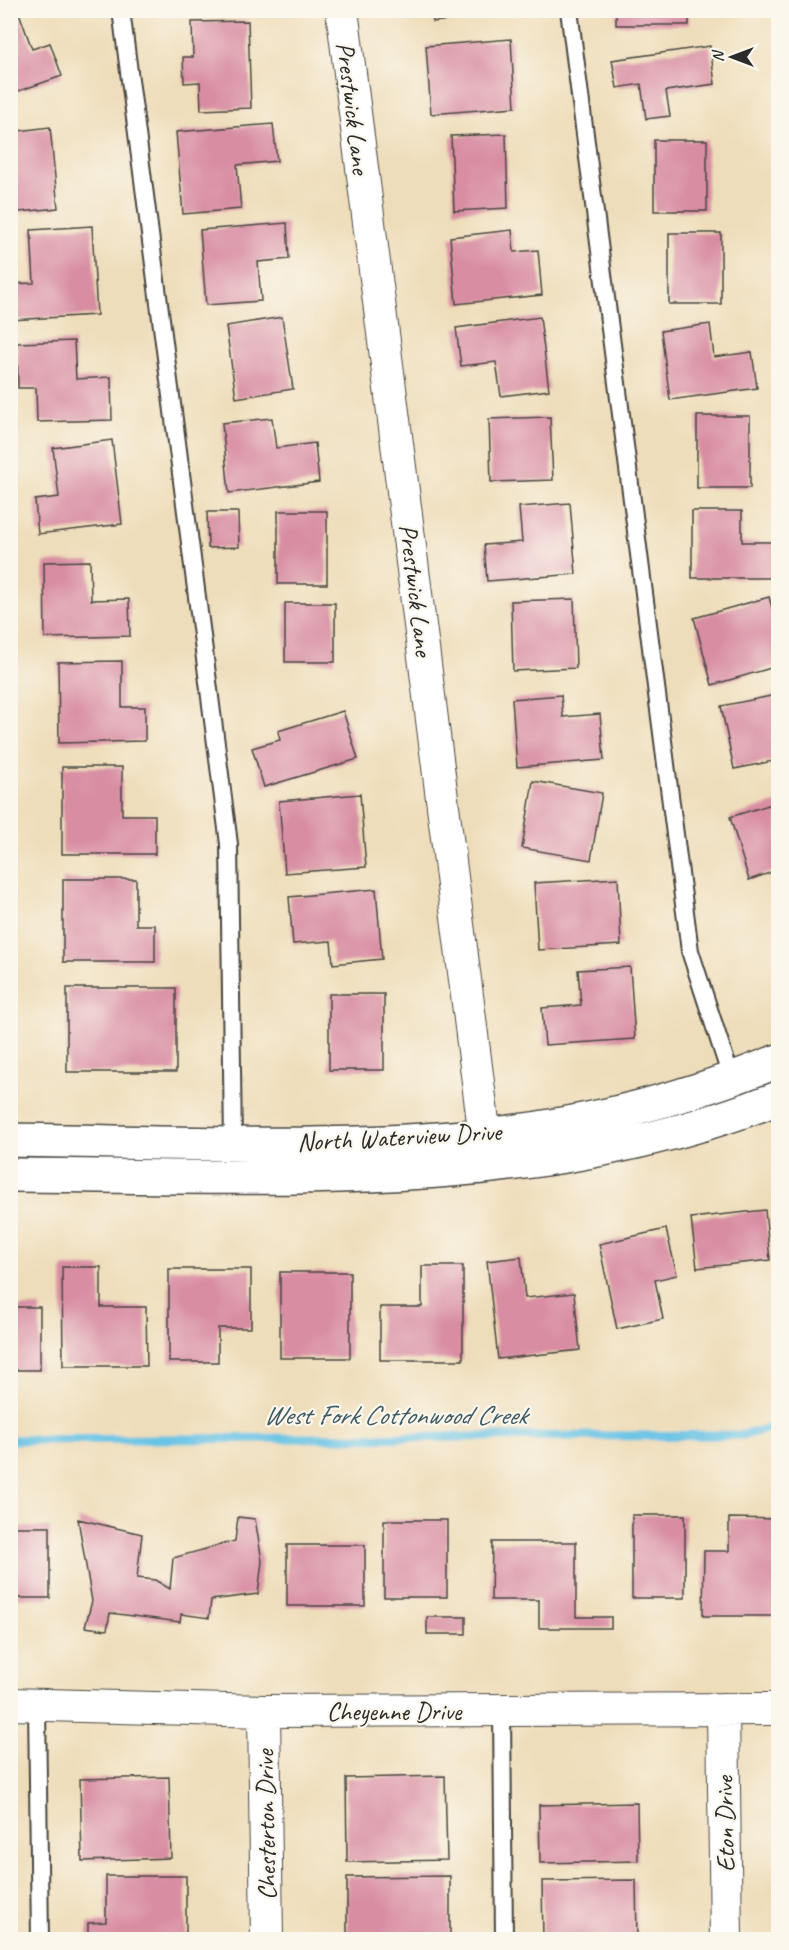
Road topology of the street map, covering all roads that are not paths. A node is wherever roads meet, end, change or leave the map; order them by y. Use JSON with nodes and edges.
{"nodes":[{"id":1,"x":121,"y":10,"type":"edge"},
{"id":2,"x":342,"y":10,"type":"edge"},
{"id":3,"x":569,"y":10,"type":"edge"},
{"id":4,"x":778,"y":1061,"type":"edge"},
{"id":5,"x":732,"y":1080,"type":"junction"},
{"id":6,"x":778,"y":1098,"type":"edge"},
{"id":7,"x":485,"y":1135,"type":"junction"},
{"id":8,"x":10,"y":1140,"type":"edge"},
{"id":9,"x":233,"y":1143,"type":"junction"},
{"id":10,"x":489,"y":1169,"type":"junction"},
{"id":11,"x":10,"y":1175,"type":"edge"},
{"id":12,"x":24,"y":1704,"type":"edge"},
{"id":13,"x":723,"y":1709,"type":"junction"},
{"id":14,"x":778,"y":1709,"type":"edge"},
{"id":15,"x":502,"y":1710,"type":"junction"},
{"id":16,"x":264,"y":1711,"type":"junction"},
{"id":17,"x":40,"y":1940,"type":"edge"},
{"id":18,"x":267,"y":1940,"type":"edge"},
{"id":19,"x":504,"y":1940,"type":"edge"},
{"id":20,"x":726,"y":1940,"type":"edge"}],
"edges":[{"from":1,"to":9,"type":"lane"},
{"from":2,"to":7,"type":"street","name":"Prestwick Lane"},
{"from":3,"to":5,"type":"lane"},
{"from":4,"to":5,"type":"street","name":"North Waterview Drive"},
{"from":5,"to":7,"type":"street","name":"North Waterview Drive"},
{"from":6,"to":10,"type":"street","name":"North Waterview Drive"},
{"from":7,"to":9,"type":"street","name":"North Waterview Drive"},
{"from":7,"to":10,"type":"street","name":"Prestwick Lane"},
{"from":8,"to":9,"type":"street","name":"North Waterview Drive"},
{"from":10,"to":11,"type":"street","name":"North Waterview Drive"},
{"from":12,"to":16,"type":"street","name":"Cheyenne Drive"},
{"from":12,"to":17,"type":"lane"},
{"from":13,"to":14,"type":"street","name":"Cheyenne Drive"},
{"from":13,"to":15,"type":"street","name":"Cheyenne Drive"},
{"from":13,"to":20,"type":"street","name":"Eton Drive"},
{"from":15,"to":16,"type":"street","name":"Cheyenne Drive"},
{"from":15,"to":19,"type":"lane"},
{"from":16,"to":18,"type":"street","name":"Chesterton Drive"}]}
